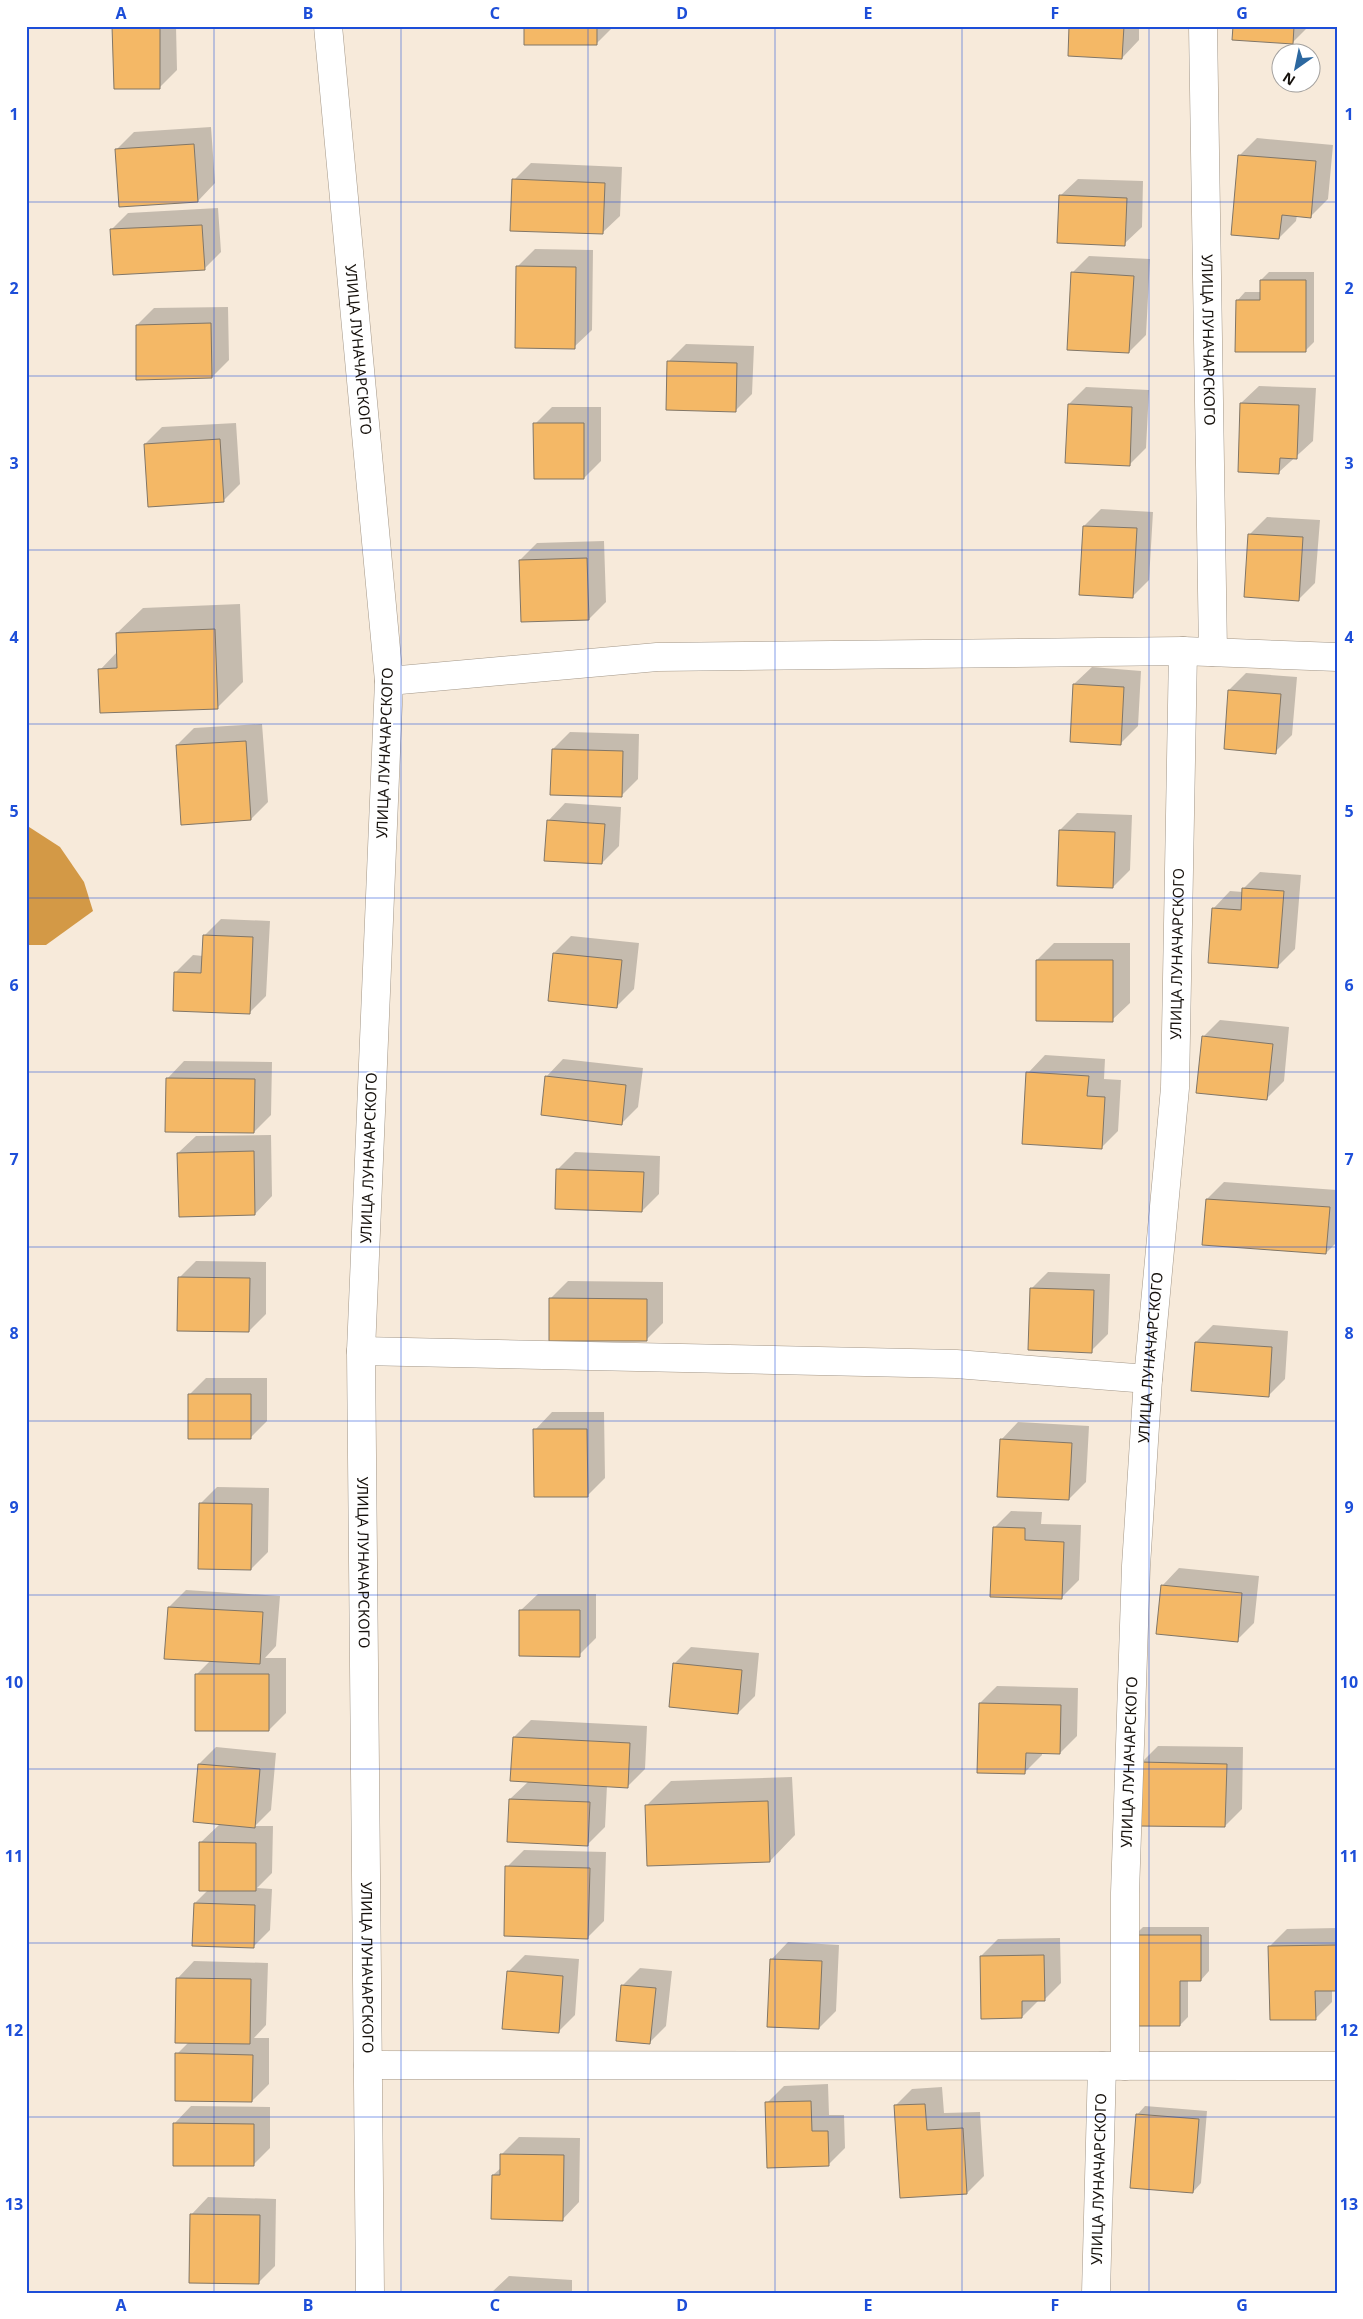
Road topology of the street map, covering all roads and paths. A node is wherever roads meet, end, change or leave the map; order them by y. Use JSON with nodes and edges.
{"nodes":[{"id":1,"x":328,"y":26,"type":"edge"},
{"id":2,"x":1203,"y":26,"type":"edge"},
{"id":3,"x":1183,"y":651,"type":"junction"},
{"id":4,"x":1213,"y":652,"type":"junction"},
{"id":5,"x":1337,"y":657,"type":"edge"},
{"id":6,"x":389,"y":681,"type":"junction"},
{"id":7,"x":362,"y":1351,"type":"junction"},
{"id":8,"x":1148,"y":1379,"type":"junction"},
{"id":9,"x":368,"y":2066,"type":"junction"},
{"id":10,"x":1114,"y":2066,"type":"junction"},
{"id":11,"x":1337,"y":2066,"type":"edge"},
{"id":12,"x":370,"y":2293,"type":"edge"},
{"id":13,"x":1096,"y":2293,"type":"edge"}],
"edges":[{"from":1,"to":6,"type":"street","name":"УЛИЦА ЛУНАЧАРСКОГО"},
{"from":2,"to":4,"type":"street","name":"УЛИЦА ЛУНАЧАРСКОГО"},
{"from":3,"to":4,"type":"street"},
{"from":3,"to":6,"type":"street"},
{"from":3,"to":8,"type":"street","name":"УЛИЦА ЛУНАЧАРСКОГО"},
{"from":4,"to":5,"type":"street"},
{"from":6,"to":7,"type":"street","name":"УЛИЦА ЛУНАЧАРСКОГО"},
{"from":7,"to":8,"type":"street"},
{"from":7,"to":9,"type":"street","name":"УЛИЦА ЛУНАЧАРСКОГО"},
{"from":8,"to":10,"type":"street","name":"УЛИЦА ЛУНАЧАРСКОГО"},
{"from":9,"to":10,"type":"street"},
{"from":9,"to":12,"type":"street","name":"УЛИЦА ЛУНАЧАРСКОГО"},
{"from":10,"to":11,"type":"street"},
{"from":10,"to":13,"type":"street","name":"УЛИЦА ЛУНАЧАРСКОГО"}]}
